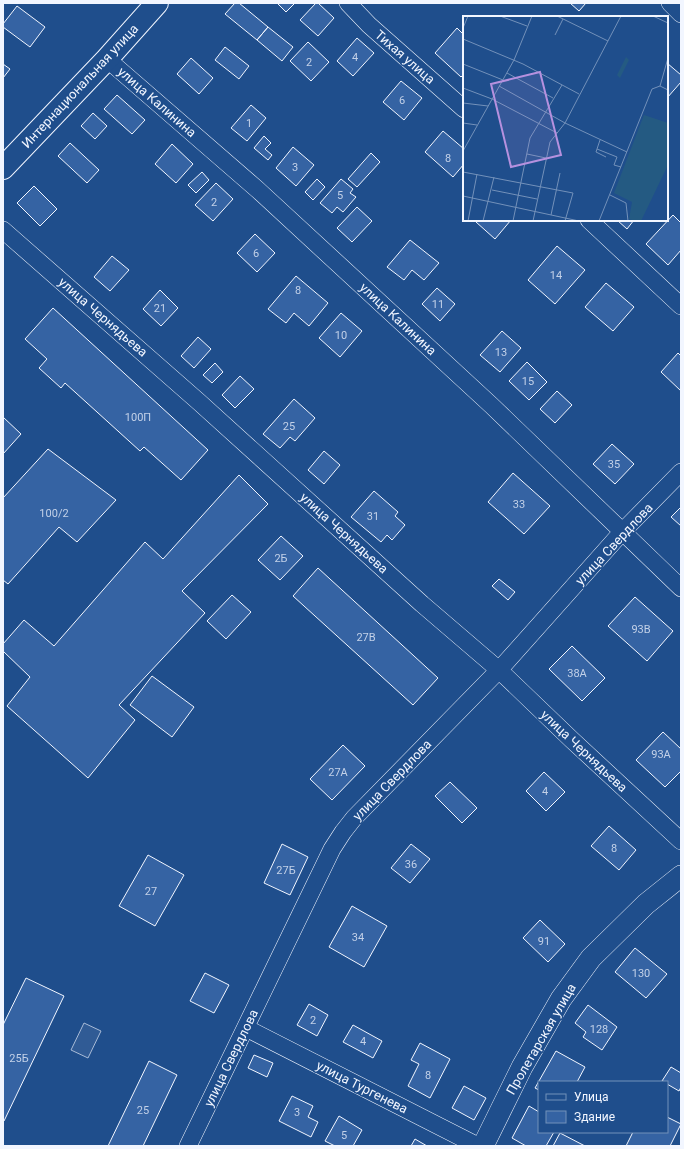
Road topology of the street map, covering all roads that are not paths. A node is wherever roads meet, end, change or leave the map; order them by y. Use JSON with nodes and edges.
{"nodes":[{"id":1,"x":157,"y":3,"type":"edge"},
{"id":2,"x":348,"y":3,"type":"edge"},
{"id":3,"x":670,"y":3,"type":"edge"},
{"id":4,"x":681,"y":14,"type":"edge"},
{"id":5,"x":107,"y":58,"type":"junction"},
{"id":6,"x":463,"y":108,"type":"edge"},
{"id":7,"x":3,"y":168,"type":"edge"},
{"id":8,"x":590,"y":221,"type":"edge"},
{"id":9,"x":3,"y":230,"type":"edge"},
{"id":10,"x":681,"y":306,"type":"edge"},
{"id":11,"x":681,"y":472,"type":"edge"},
{"id":12,"x":622,"y":532,"type":"junction"},
{"id":13,"x":681,"y":588,"type":"edge"},
{"id":14,"x":499,"y":670,"type":"junction"},
{"id":15,"x":681,"y":841,"type":"edge"},
{"id":16,"x":681,"y":876,"type":"edge"},
{"id":17,"x":246,"y":1028,"type":"junction"},
{"id":18,"x":188,"y":1146,"type":"edge"},
{"id":19,"x":478,"y":1146,"type":"edge"},
{"id":20,"x":483,"y":1146,"type":"edge"}],
"edges":[{"from":1,"to":5,"type":"main road","name":"Интернациональная улица"},
{"from":2,"to":6,"type":"street","name":"Тихая улица"},
{"from":3,"to":4,"type":"street"},
{"from":5,"to":7,"type":"main road","name":"Интернациональная улица"},
{"from":5,"to":12,"type":"street","name":"улица Калинина"},
{"from":8,"to":10,"type":"street"},
{"from":9,"to":14,"type":"street","name":"улица Чернядьева"},
{"from":11,"to":12,"type":"street","name":"улица Свердлова"},
{"from":12,"to":13,"type":"street","name":"улица Калинина"},
{"from":12,"to":14,"type":"street","name":"улица Свердлова"},
{"from":14,"to":15,"type":"street","name":"улица Чернядьева"},
{"from":14,"to":17,"type":"street","name":"улица Свердлова"},
{"from":16,"to":20,"type":"street","name":"Пролетарская улица"},
{"from":17,"to":18,"type":"street","name":"улица Свердлова"},
{"from":17,"to":19,"type":"street","name":"улица Тургенева"}]}
